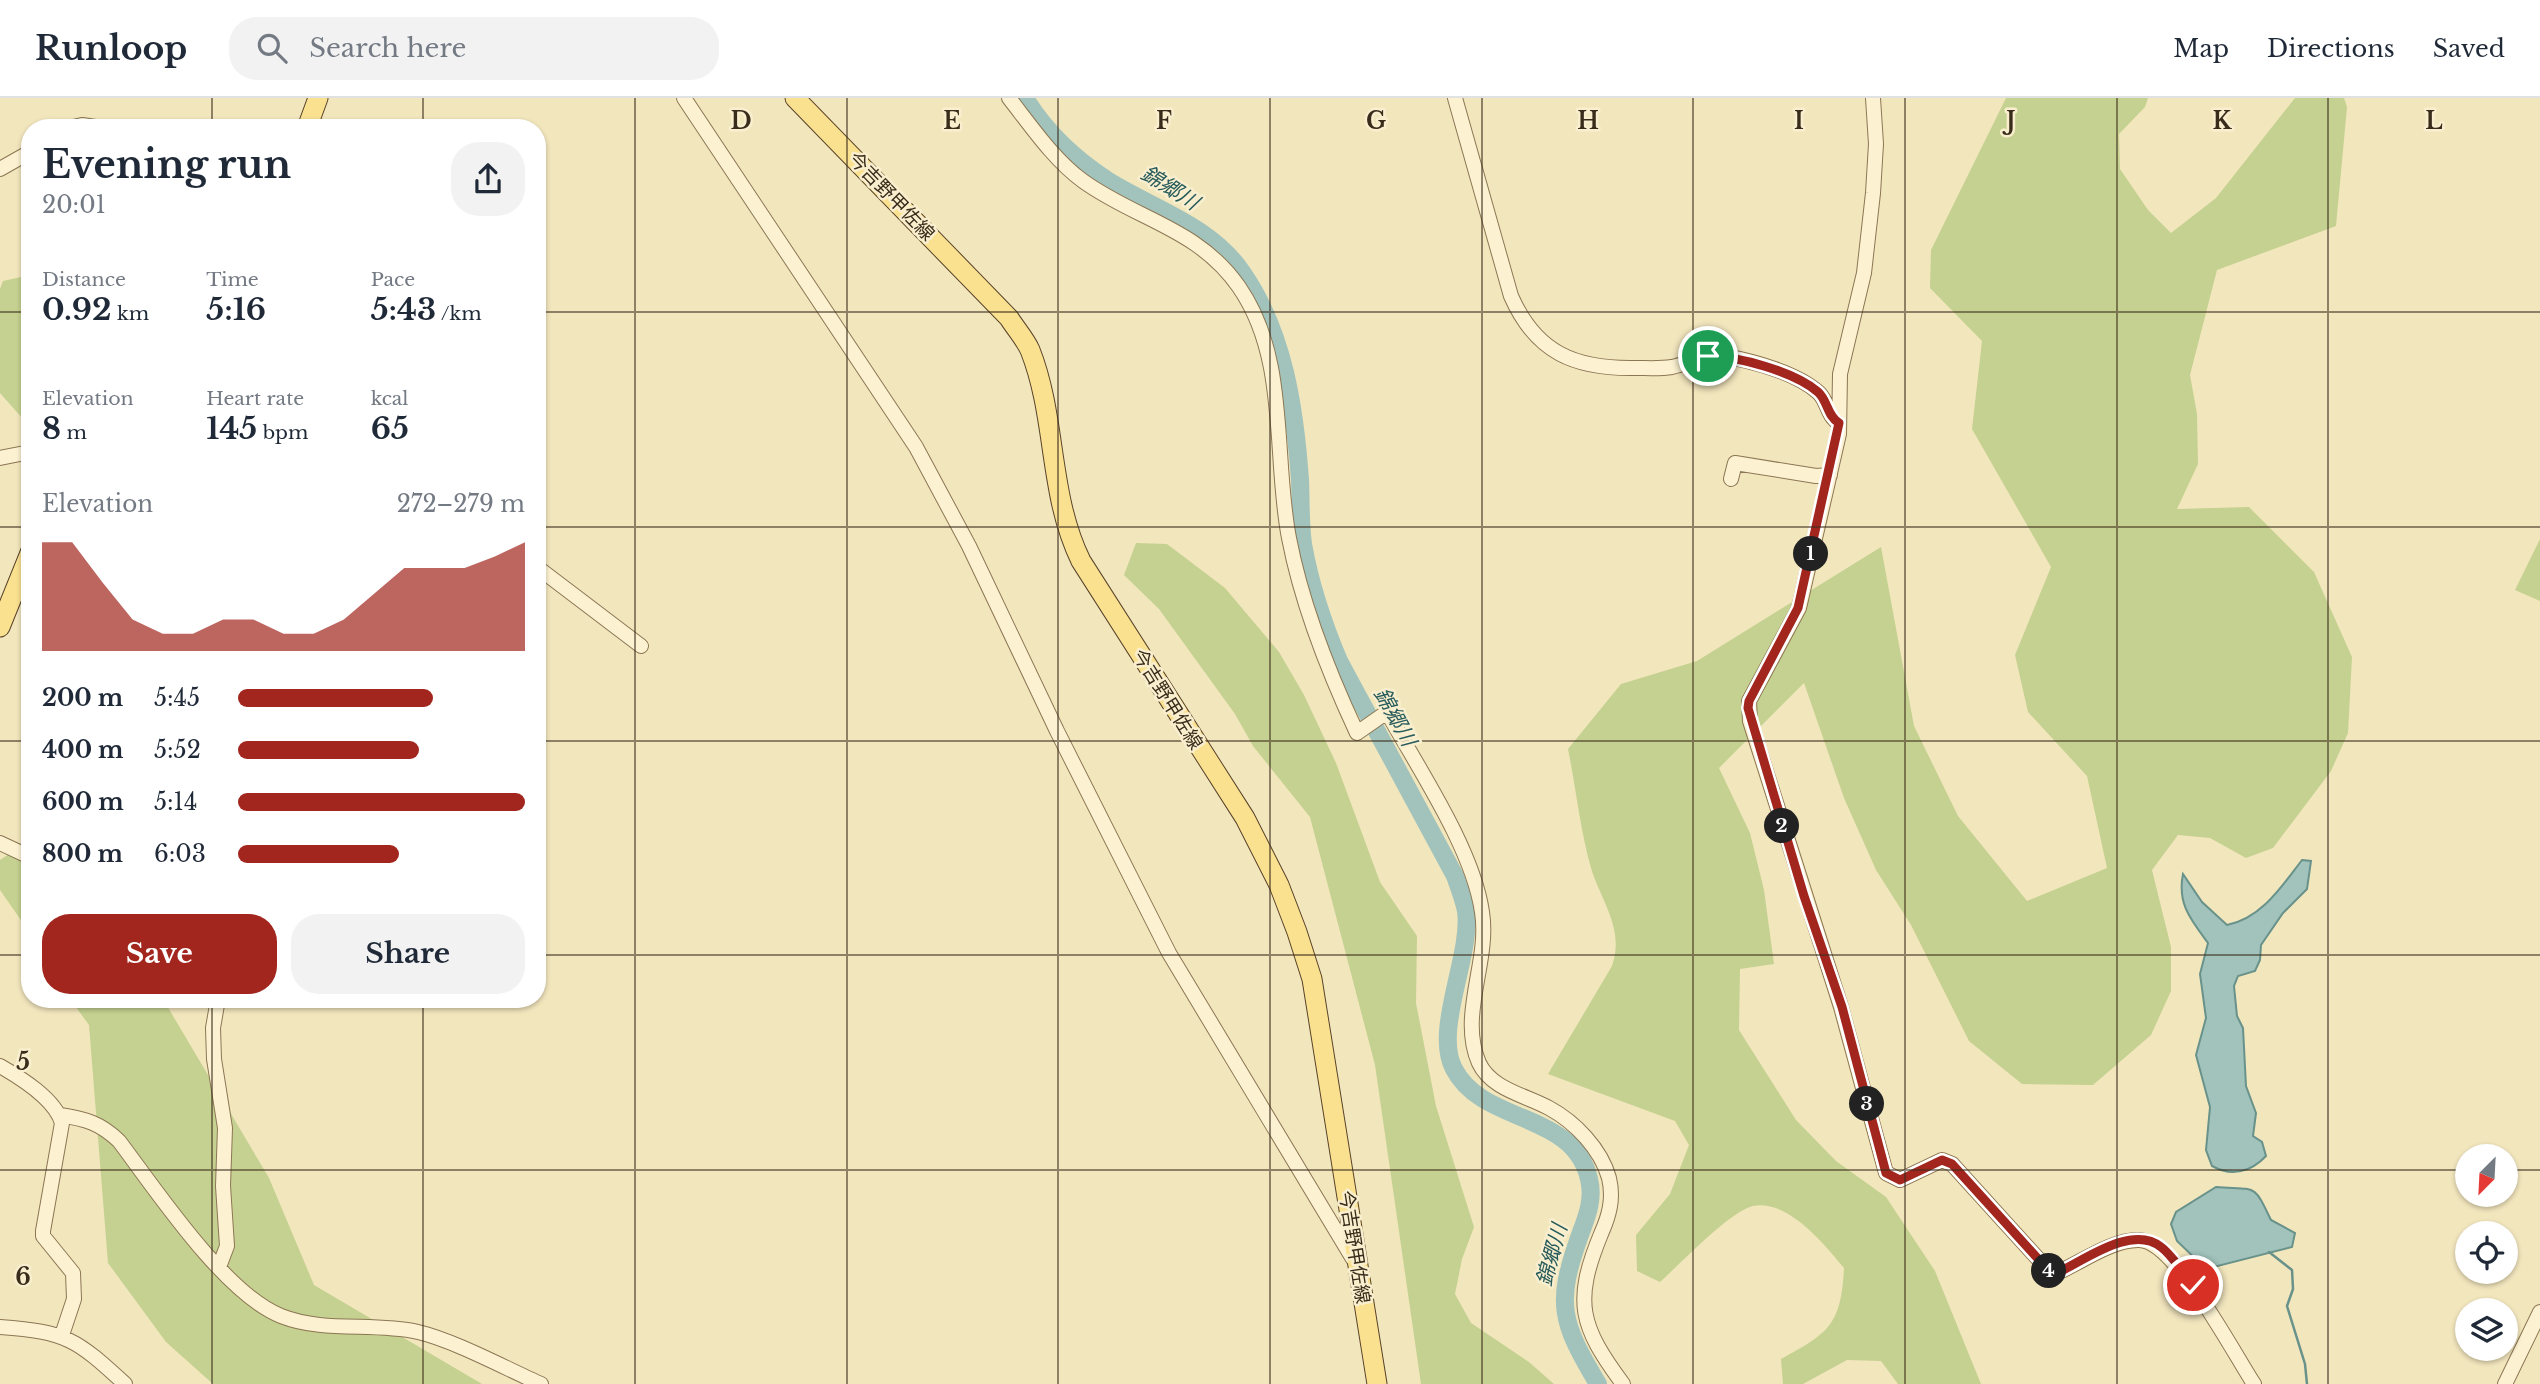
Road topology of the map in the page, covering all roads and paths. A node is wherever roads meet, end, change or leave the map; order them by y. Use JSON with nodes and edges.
{"nodes":[{"id":1,"x":318,"y":98,"type":"edge"},
{"id":2,"x":684,"y":98,"type":"edge"},
{"id":3,"x":794,"y":98,"type":"edge"},
{"id":4,"x":1009,"y":98,"type":"edge"},
{"id":5,"x":1455,"y":98,"type":"edge"},
{"id":6,"x":1873,"y":98,"type":"edge"},
{"id":7,"x":310,"y":119,"type":"edge"},
{"id":8,"x":21,"y":157,"type":"edge"},
{"id":9,"x":0,"y":169,"type":"edge"},
{"id":10,"x":1839,"y":423,"type":"junction"},
{"id":11,"x":21,"y":454,"type":"edge"},
{"id":12,"x":0,"y":458,"type":"edge"},
{"id":13,"x":1830,"y":475,"type":"junction"},
{"id":14,"x":1731,"y":479,"type":"dead end"},
{"id":15,"x":546,"y":574,"type":"edge"},
{"id":16,"x":21,"y":575,"type":"edge"},
{"id":17,"x":0,"y":627,"type":"edge"},
{"id":18,"x":641,"y":646,"type":"dead end"},
{"id":19,"x":0,"y":843,"type":"edge"},
{"id":20,"x":21,"y":854,"type":"edge"},
{"id":21,"x":216,"y":1008,"type":"edge"},
{"id":22,"x":0,"y":1066,"type":"edge"},
{"id":23,"x":60,"y":1115,"type":"junction"},
{"id":24,"x":1358,"y":1266,"type":"junction"},
{"id":25,"x":219,"y":1267,"type":"junction"},
{"id":26,"x":2540,"y":1312,"type":"edge"},
{"id":27,"x":0,"y":1327,"type":"edge"},
{"id":28,"x":62,"y":1335,"type":"junction"},
{"id":29,"x":125,"y":1384,"type":"edge"},
{"id":30,"x":541,"y":1384,"type":"edge"},
{"id":31,"x":1377,"y":1384,"type":"edge"},
{"id":32,"x":1623,"y":1384,"type":"edge"},
{"id":33,"x":2253,"y":1384,"type":"edge"},
{"id":34,"x":2505,"y":1384,"type":"edge"}],
"edges":[{"from":1,"to":7,"type":"main road"},
{"from":2,"to":24,"type":"street"},
{"from":3,"to":24,"type":"main road","name":"今吉野甲佐線"},
{"from":4,"to":32,"type":"street"},
{"from":5,"to":10,"type":"street"},
{"from":6,"to":10,"type":"street"},
{"from":8,"to":9,"type":"street"},
{"from":10,"to":13,"type":"street"},
{"from":11,"to":12,"type":"street"},
{"from":13,"to":14,"type":"street"},
{"from":13,"to":33,"type":"street"},
{"from":15,"to":18,"type":"street"},
{"from":16,"to":17,"type":"main road"},
{"from":19,"to":20,"type":"street"},
{"from":21,"to":25,"type":"street"},
{"from":22,"to":23,"type":"street"},
{"from":23,"to":25,"type":"street"},
{"from":23,"to":28,"type":"street"},
{"from":24,"to":31,"type":"main road","name":"今吉野甲佐線"},
{"from":25,"to":30,"type":"street"},
{"from":26,"to":34,"type":"street"},
{"from":27,"to":28,"type":"street"},
{"from":28,"to":29,"type":"street"}]}
